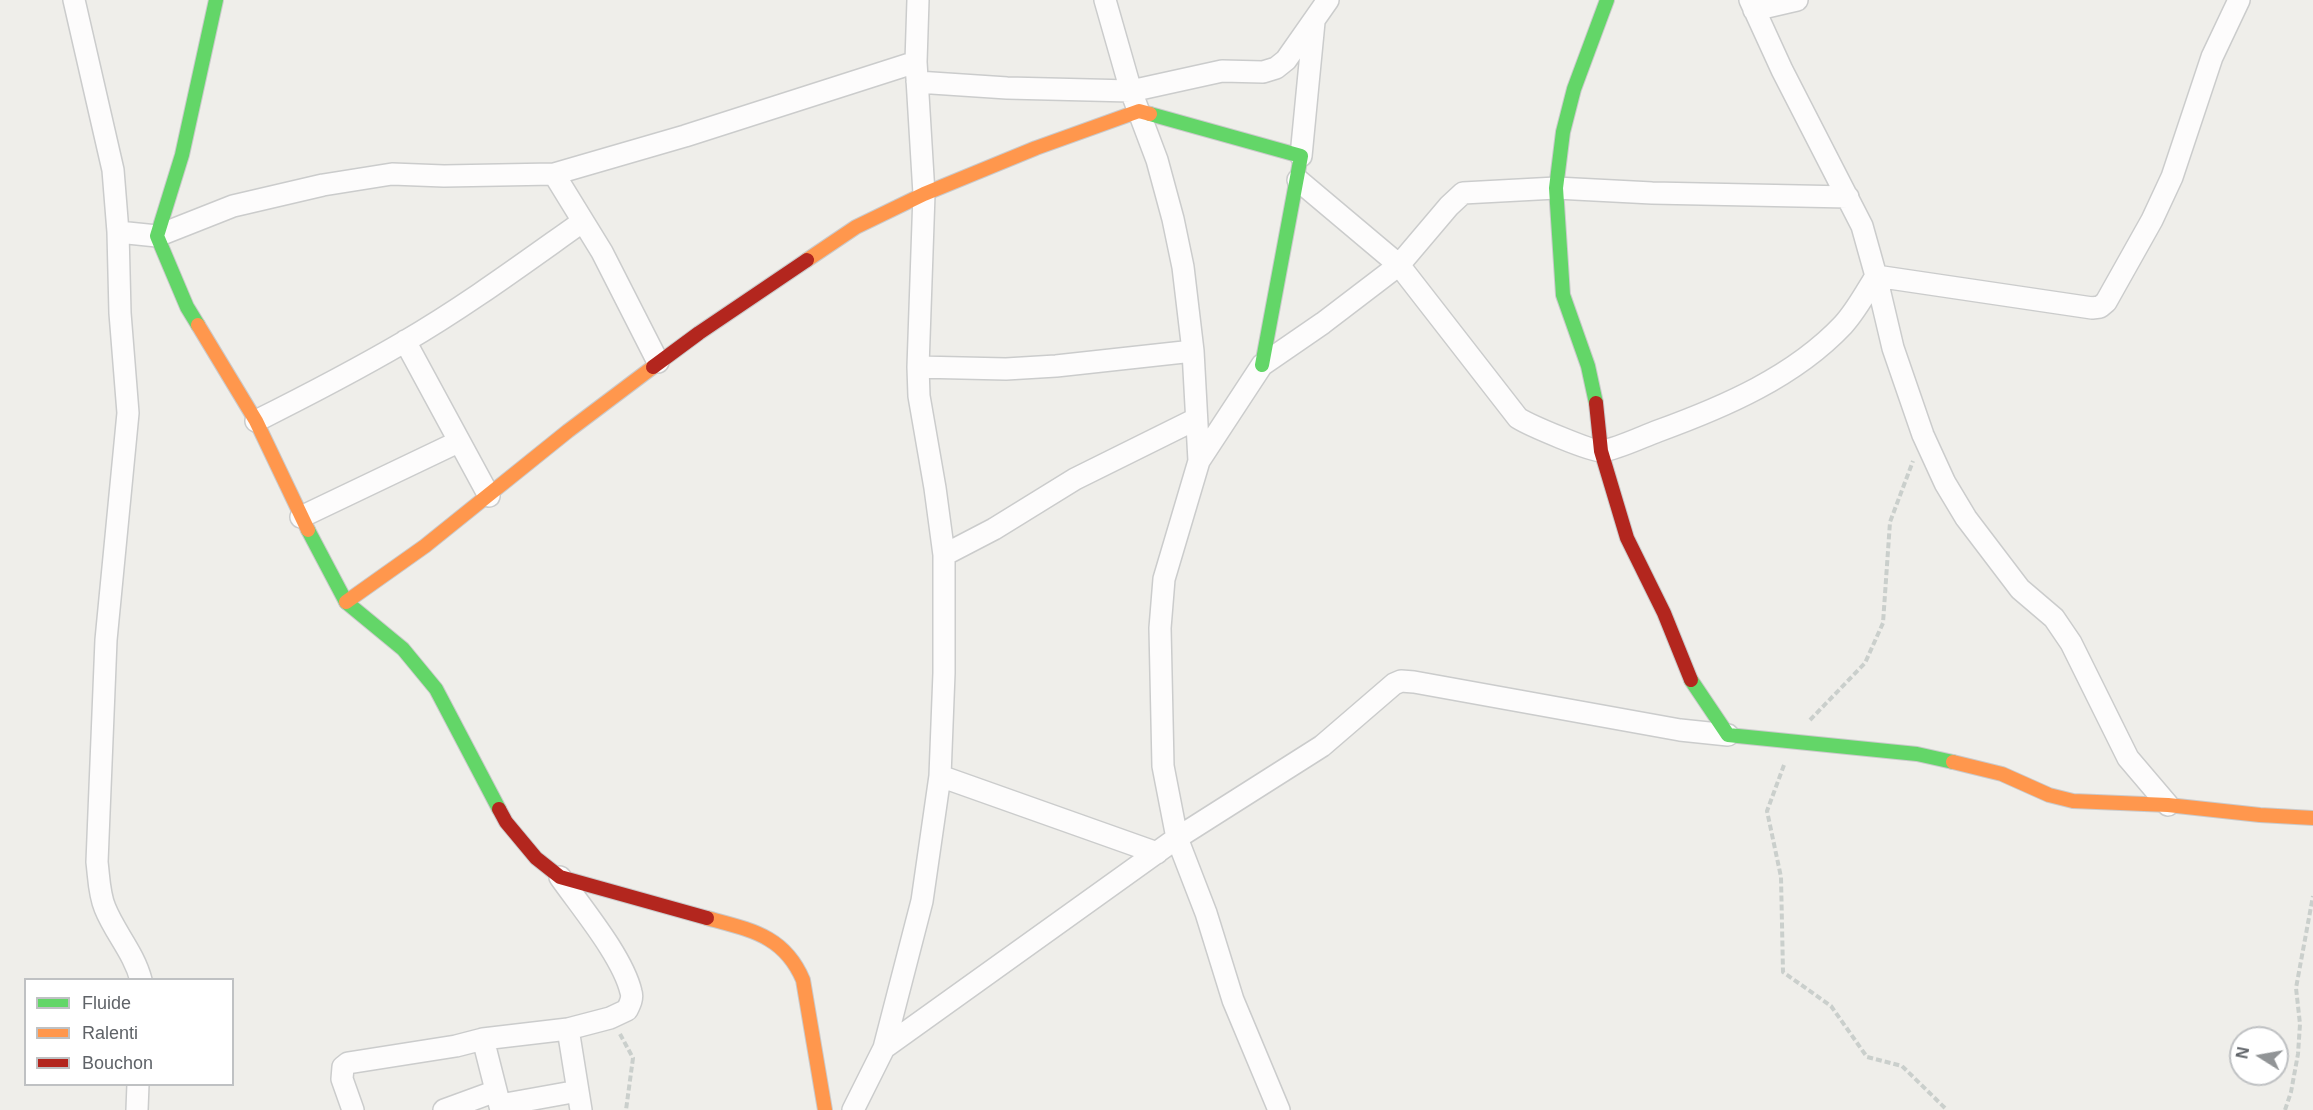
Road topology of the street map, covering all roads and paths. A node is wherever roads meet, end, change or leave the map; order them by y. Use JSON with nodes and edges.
{"nodes":[{"id":1,"x":74,"y":0,"type":"edge"},
{"id":2,"x":216,"y":0,"type":"edge"},
{"id":3,"x":918,"y":0,"type":"edge"},
{"id":4,"x":1105,"y":0,"type":"edge"},
{"id":5,"x":1328,"y":0,"type":"edge"},
{"id":6,"x":1607,"y":0,"type":"edge"},
{"id":7,"x":1797,"y":0,"type":"edge"},
{"id":8,"x":2239,"y":0,"type":"edge"},
{"id":9,"x":1752,"y":5,"type":"edge"},
{"id":10,"x":1314,"y":20,"type":"junction"},
{"id":11,"x":917,"y":72,"type":"junction"},
{"id":12,"x":1135,"y":101,"type":"junction"},
{"id":13,"x":1301,"y":156,"type":"junction"},
{"id":14,"x":554,"y":174,"type":"junction"},
{"id":15,"x":1298,"y":180,"type":"junction"},
{"id":16,"x":1556,"y":188,"type":"junction"},
{"id":17,"x":924,"y":194,"type":"junction"},
{"id":18,"x":1848,"y":197,"type":"junction"},
{"id":19,"x":582,"y":222,"type":"junction"},
{"id":20,"x":118,"y":232,"type":"junction"},
{"id":21,"x":157,"y":236,"type":"junction"},
{"id":22,"x":1399,"y":265,"type":"junction"},
{"id":23,"x":1876,"y":276,"type":"junction"},
{"id":24,"x":405,"y":341,"type":"junction"},
{"id":25,"x":1193,"y":351,"type":"junction"},
{"id":26,"x":658,"y":362,"type":"junction"},
{"id":27,"x":1262,"y":365,"type":"junction"},
{"id":28,"x":918,"y":367,"type":"junction"},
{"id":29,"x":1196,"y":419,"type":"junction"},
{"id":30,"x":256,"y":421,"type":"junction"},
{"id":31,"x":1923,"y":435,"type":"junction"},
{"id":32,"x":458,"y":442,"type":"junction"},
{"id":33,"x":1601,"y":451,"type":"junction"},
{"id":34,"x":1199,"y":461,"type":"junction"},
{"id":35,"x":489,"y":496,"type":"junction"},
{"id":36,"x":301,"y":517,"type":"junction"},
{"id":37,"x":944,"y":555,"type":"junction"},
{"id":38,"x":346,"y":602,"type":"junction"},
{"id":39,"x":1728,"y":735,"type":"junction"},
{"id":40,"x":1792,"y":743,"type":"junction"},
{"id":41,"x":940,"y":776,"type":"junction"},
{"id":42,"x":2168,"y":805,"type":"junction"},
{"id":43,"x":2313,"y":818,"type":"edge"},
{"id":44,"x":1177,"y":838,"type":"junction"},
{"id":45,"x":1157,"y":853,"type":"junction"},
{"id":46,"x":560,"y":877,"type":"junction"},
{"id":47,"x":2313,"y":896,"type":"edge"},
{"id":48,"x":140,"y":978,"type":"edge"},
{"id":49,"x":610,"y":1018,"type":"junction"},
{"id":50,"x":568,"y":1029,"type":"junction"},
{"id":51,"x":483,"y":1039,"type":"junction"},
{"id":52,"x":884,"y":1048,"type":"junction"},
{"id":53,"x":138,"y":1086,"type":"edge"},
{"id":54,"x":580,"y":1100,"type":"edge"},
{"id":55,"x":499,"y":1102,"type":"edge"},
{"id":56,"x":137,"y":1110,"type":"edge"},
{"id":57,"x":352,"y":1110,"type":"edge"},
{"id":58,"x":444,"y":1110,"type":"edge"},
{"id":59,"x":626,"y":1110,"type":"edge"},
{"id":60,"x":825,"y":1110,"type":"edge"},
{"id":61,"x":853,"y":1110,"type":"edge"},
{"id":62,"x":1279,"y":1110,"type":"edge"},
{"id":63,"x":1947,"y":1110,"type":"edge"},
{"id":64,"x":2285,"y":1110,"type":"edge"}],
"edges":[{"from":1,"to":20,"type":"street"},
{"from":2,"to":21,"type":"street"},
{"from":3,"to":11,"type":"street"},
{"from":4,"to":12,"type":"street"},
{"from":5,"to":10,"type":"street"},
{"from":6,"to":16,"type":"street"},
{"from":7,"to":9,"type":"street"},
{"from":8,"to":23,"type":"street"},
{"from":9,"to":18,"type":"street"},
{"from":10,"to":12,"type":"street"},
{"from":10,"to":13,"type":"street"},
{"from":11,"to":12,"type":"street"},
{"from":11,"to":14,"type":"street"},
{"from":11,"to":17,"type":"street"},
{"from":12,"to":13,"type":"street"},
{"from":12,"to":17,"type":"street"},
{"from":12,"to":25,"type":"street"},
{"from":13,"to":15,"type":"street"},
{"from":14,"to":19,"type":"street"},
{"from":14,"to":21,"type":"street"},
{"from":15,"to":22,"type":"street"},
{"from":15,"to":27,"type":"street"},
{"from":16,"to":18,"type":"street"},
{"from":16,"to":22,"type":"street"},
{"from":16,"to":33,"type":"street"},
{"from":17,"to":26,"type":"street"},
{"from":17,"to":28,"type":"street"},
{"from":18,"to":23,"type":"street"},
{"from":19,"to":24,"type":"street"},
{"from":19,"to":26,"type":"street"},
{"from":20,"to":21,"type":"street"},
{"from":20,"to":48,"type":"street"},
{"from":21,"to":30,"type":"street"},
{"from":22,"to":27,"type":"street"},
{"from":22,"to":33,"type":"street"},
{"from":23,"to":31,"type":"street"},
{"from":23,"to":33,"type":"street"},
{"from":24,"to":30,"type":"street"},
{"from":24,"to":32,"type":"street"},
{"from":25,"to":28,"type":"street"},
{"from":25,"to":29,"type":"street"},
{"from":26,"to":35,"type":"street"},
{"from":27,"to":34,"type":"street"},
{"from":28,"to":37,"type":"street"},
{"from":29,"to":34,"type":"street"},
{"from":29,"to":37,"type":"street"},
{"from":30,"to":36,"type":"street"},
{"from":31,"to":40,"type":"path"},
{"from":31,"to":42,"type":"street"},
{"from":32,"to":35,"type":"street"},
{"from":32,"to":36,"type":"street"},
{"from":33,"to":39,"type":"street"},
{"from":34,"to":44,"type":"street"},
{"from":35,"to":38,"type":"street"},
{"from":36,"to":38,"type":"street"},
{"from":37,"to":41,"type":"street"},
{"from":38,"to":46,"type":"street"},
{"from":39,"to":40,"type":"street"},
{"from":39,"to":44,"type":"street"},
{"from":40,"to":42,"type":"street"},
{"from":40,"to":63,"type":"path"},
{"from":41,"to":45,"type":"street"},
{"from":41,"to":52,"type":"street"},
{"from":42,"to":43,"type":"street"},
{"from":44,"to":45,"type":"street"},
{"from":44,"to":62,"type":"street"},
{"from":45,"to":52,"type":"street"},
{"from":46,"to":49,"type":"street"},
{"from":46,"to":60,"type":"street"},
{"from":47,"to":64,"type":"path"},
{"from":49,"to":50,"type":"street"},
{"from":49,"to":59,"type":"path"},
{"from":50,"to":51,"type":"street"},
{"from":50,"to":54,"type":"street"},
{"from":51,"to":55,"type":"street"},
{"from":51,"to":57,"type":"street"},
{"from":52,"to":61,"type":"street"},
{"from":53,"to":56,"type":"street"},
{"from":54,"to":55,"type":"street"},
{"from":55,"to":58,"type":"street"}]}
